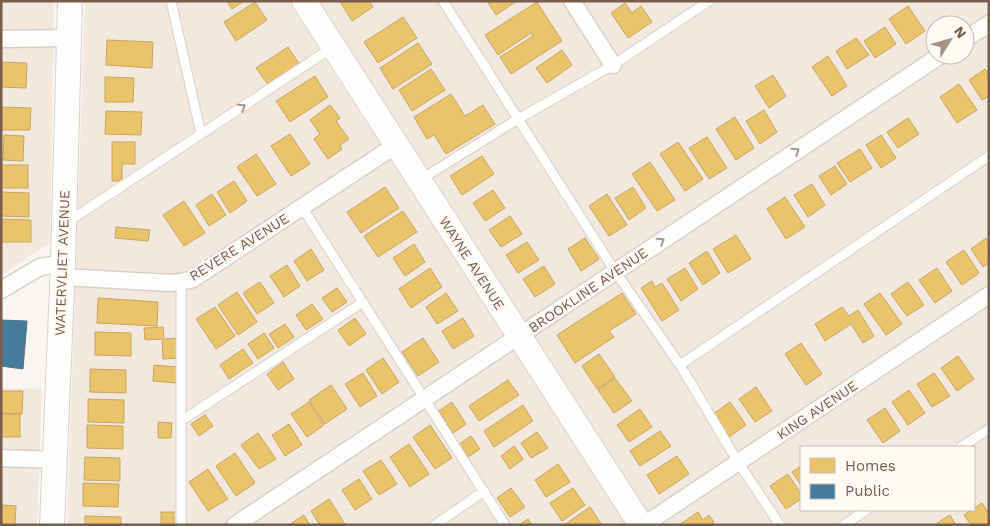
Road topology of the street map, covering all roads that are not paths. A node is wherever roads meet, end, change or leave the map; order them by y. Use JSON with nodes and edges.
{"nodes":[{"id":1,"x":70,"y":1,"type":"edge"},
{"id":2,"x":172,"y":1,"type":"edge"},
{"id":3,"x":304,"y":1,"type":"edge"},
{"id":4,"x":443,"y":1,"type":"edge"},
{"id":5,"x":572,"y":1,"type":"edge"},
{"id":6,"x":707,"y":2,"type":"edge"},
{"id":7,"x":989,"y":24,"type":"edge"},
{"id":8,"x":975,"y":33,"type":"edge"},
{"id":9,"x":70,"y":38,"type":"junction"},
{"id":10,"x":1,"y":39,"type":"edge"},
{"id":11,"x":333,"y":47,"type":"junction"},
{"id":12,"x":613,"y":65,"type":"junction"},
{"id":13,"x":926,"y":65,"type":"edge"},
{"id":14,"x":518,"y":119,"type":"junction"},
{"id":15,"x":201,"y":134,"type":"junction"},
{"id":16,"x":396,"y":145,"type":"junction"},
{"id":17,"x":989,"y":156,"type":"edge"},
{"id":18,"x":419,"y":181,"type":"junction"},
{"id":19,"x":302,"y":207,"type":"junction"},
{"id":20,"x":64,"y":224,"type":"junction"},
{"id":21,"x":63,"y":270,"type":"junction"},
{"id":22,"x":616,"y":271,"type":"junction"},
{"id":23,"x":181,"y":282,"type":"junction"},
{"id":24,"x":1,"y":290,"type":"edge"},
{"id":25,"x":989,"y":295,"type":"edge"},
{"id":26,"x":363,"y":302,"type":"junction"},
{"id":27,"x":519,"y":336,"type":"junction"},
{"id":28,"x":680,"y":365,"type":"junction"},
{"id":29,"x":424,"y":399,"type":"junction"},
{"id":30,"x":181,"y":421,"type":"junction"},
{"id":31,"x":989,"y":429,"type":"edge"},
{"id":32,"x":963,"y":446,"type":"edge"},
{"id":33,"x":1,"y":458,"type":"edge"},
{"id":34,"x":54,"y":460,"type":"junction"},
{"id":35,"x":738,"y":462,"type":"junction"},
{"id":36,"x":484,"y":491,"type":"junction"},
{"id":37,"x":865,"y":511,"type":"edge"},
{"id":38,"x":52,"y":525,"type":"edge"},
{"id":39,"x":181,"y":525,"type":"edge"},
{"id":40,"x":235,"y":525,"type":"edge"},
{"id":41,"x":435,"y":525,"type":"edge"},
{"id":42,"x":506,"y":525,"type":"edge"},
{"id":43,"x":642,"y":525,"type":"edge"},
{"id":44,"x":780,"y":525,"type":"edge"},
{"id":45,"x":844,"y":525,"type":"edge"}],
"edges":[{"from":1,"to":9,"type":"main road","name":"WATERVLIET AVENUE"},
{"from":2,"to":15,"type":"lane"},
{"from":3,"to":11,"type":"main road","name":"WAYNE AVENUE"},
{"from":4,"to":14,"type":"lane"},
{"from":5,"to":12,"type":"street"},
{"from":6,"to":12,"type":"lane"},
{"from":7,"to":8,"type":"street"},
{"from":9,"to":10,"type":"street"},
{"from":9,"to":20,"type":"main road","name":"WATERVLIET AVENUE"},
{"from":15,"to":11,"type":"lane","one_way":true},
{"from":11,"to":16,"type":"main road","name":"WAYNE AVENUE"},
{"from":12,"to":14,"type":"lane"},
{"from":22,"to":13,"type":"street","name":"BROOKLINE AVENUE","one_way":true},
{"from":14,"to":18,"type":"lane"},
{"from":14,"to":22,"type":"lane"},
{"from":15,"to":20,"type":"lane"},
{"from":16,"to":18,"type":"main road","name":"WAYNE AVENUE"},
{"from":16,"to":19,"type":"street","name":"REVERE AVENUE"},
{"from":17,"to":28,"type":"lane"},
{"from":18,"to":27,"type":"main road","name":"WAYNE AVENUE"},
{"from":19,"to":23,"type":"street","name":"REVERE AVENUE"},
{"from":19,"to":26,"type":"lane"},
{"from":20,"to":21,"type":"main road","name":"WATERVLIET AVENUE"},
{"from":21,"to":23,"type":"street","name":"REVERE AVENUE"},
{"from":21,"to":24,"type":"street","name":"REVERE AVENUE"},
{"from":21,"to":34,"type":"main road","name":"WATERVLIET AVENUE"},
{"from":22,"to":27,"type":"street","name":"BROOKLINE AVENUE"},
{"from":22,"to":28,"type":"lane"},
{"from":23,"to":30,"type":"lane"},
{"from":25,"to":35,"type":"street","name":"KING AVENUE"},
{"from":26,"to":29,"type":"lane"},
{"from":26,"to":30,"type":"lane"},
{"from":27,"to":29,"type":"street","name":"BROOKLINE AVENUE"},
{"from":27,"to":43,"type":"main road","name":"WAYNE AVENUE"},
{"from":28,"to":35,"type":"lane"},
{"from":29,"to":36,"type":"lane"},
{"from":29,"to":40,"type":"street","name":"BROOKLINE AVENUE"},
{"from":30,"to":39,"type":"lane"},
{"from":31,"to":32,"type":"lane"},
{"from":33,"to":34,"type":"street"},
{"from":34,"to":38,"type":"main road","name":"WATERVLIET AVENUE"},
{"from":35,"to":43,"type":"street","name":"KING AVENUE"},
{"from":35,"to":44,"type":"lane"},
{"from":36,"to":41,"type":"lane"},
{"from":36,"to":42,"type":"lane"},
{"from":37,"to":45,"type":"lane"}]}
